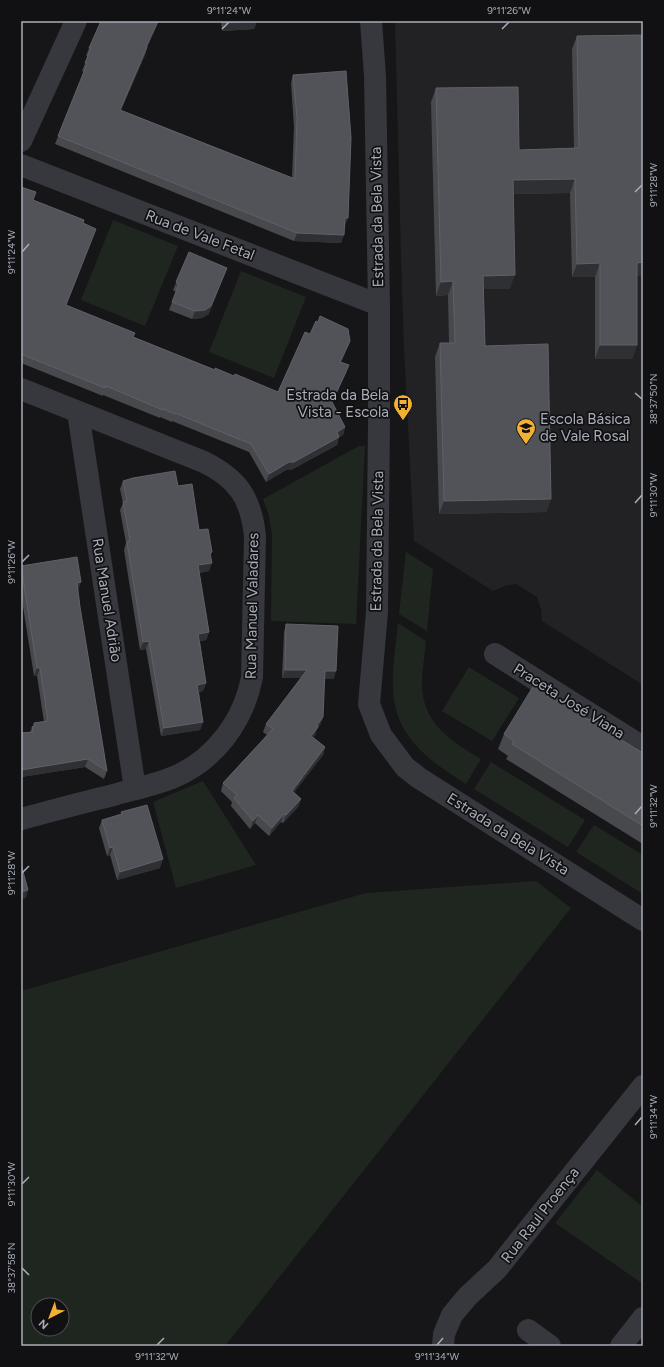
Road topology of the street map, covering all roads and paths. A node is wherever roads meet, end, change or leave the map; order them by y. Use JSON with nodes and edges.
{"nodes":[{"id":1,"x":76,"y":21,"type":"edge"},
{"id":2,"x":371,"y":21,"type":"edge"},
{"id":3,"x":21,"y":141,"type":"edge"},
{"id":4,"x":21,"y":165,"type":"edge"},
{"id":5,"x":379,"y":305,"type":"junction"},
{"id":6,"x":21,"y":389,"type":"edge"},
{"id":7,"x":78,"y":412,"type":"junction"},
{"id":8,"x":495,"y":654,"type":"dead end"},
{"id":9,"x":643,"y":747,"type":"edge"},
{"id":10,"x":135,"y":789,"type":"junction"},
{"id":11,"x":21,"y":819,"type":"edge"},
{"id":12,"x":643,"y":920,"type":"edge"},
{"id":13,"x":643,"y":1086,"type":"edge"},
{"id":14,"x":643,"y":1318,"type":"edge"},
{"id":15,"x":528,"y":1330,"type":"dead end"},
{"id":16,"x":443,"y":1346,"type":"edge"},
{"id":17,"x":550,"y":1346,"type":"edge"},
{"id":18,"x":621,"y":1346,"type":"edge"}],
"edges":[{"from":1,"to":3,"type":"street"},
{"from":2,"to":5,"type":"street","name":"Estrada da Bela Vista"},
{"from":4,"to":5,"type":"street","name":"Rua de Vale Fetal"},
{"from":5,"to":12,"type":"street","name":"Estrada da Bela Vista"},
{"from":6,"to":7,"type":"street","name":"Rua Manuel Valadares"},
{"from":7,"to":10,"type":"street","name":"Rua Manuel Adrião"},
{"from":7,"to":10,"type":"street","name":"Rua Manuel Valadares"},
{"from":8,"to":9,"type":"street","name":"Praceta José Viana"},
{"from":10,"to":11,"type":"street","name":"Rua Manuel Valadares"},
{"from":13,"to":16,"type":"street","name":"Rua Raul Proença"},
{"from":14,"to":18,"type":"street"},
{"from":15,"to":17,"type":"street"}]}
